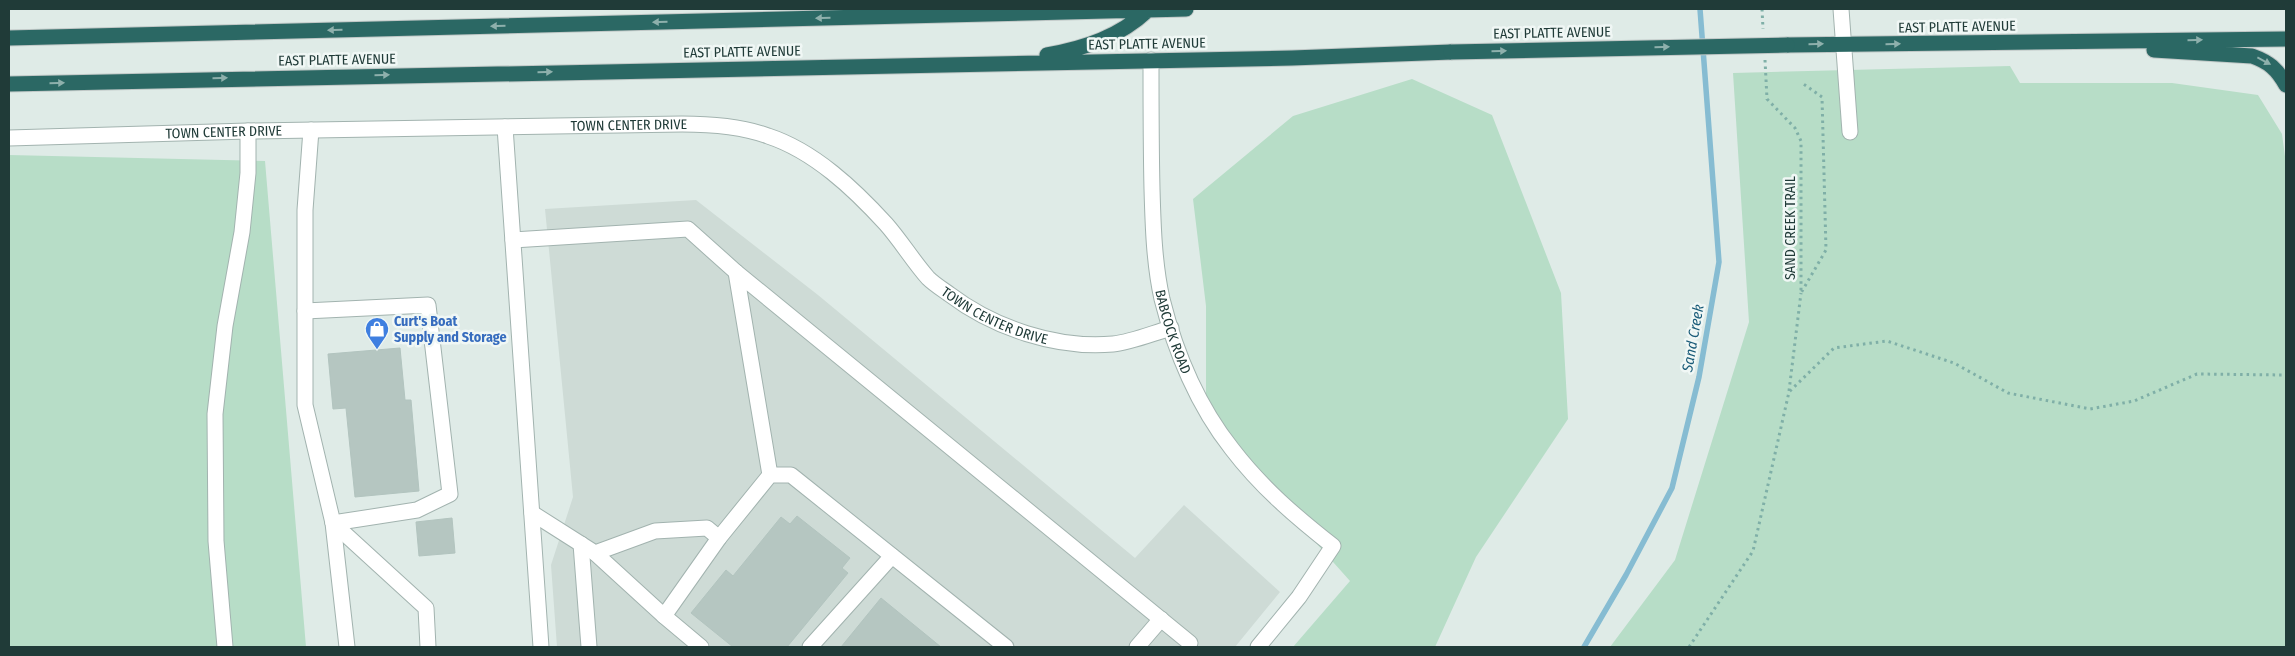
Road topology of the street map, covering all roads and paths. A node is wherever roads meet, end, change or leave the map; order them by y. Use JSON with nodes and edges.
{"nodes":[{"id":1,"x":1148,"y":9,"type":"edge"},
{"id":2,"x":1186,"y":9,"type":"edge"},
{"id":3,"x":1762,"y":9,"type":"edge"},
{"id":4,"x":1842,"y":9,"type":"edge"},
{"id":5,"x":1763,"y":36,"type":"dead end"},
{"id":6,"x":9,"y":38,"type":"edge"},
{"id":7,"x":2286,"y":39,"type":"edge"},
{"id":8,"x":2025,"y":42,"type":"junction"},
{"id":9,"x":1844,"y":44,"type":"junction"},
{"id":10,"x":1764,"y":54,"type":"dead end"},
{"id":11,"x":1151,"y":60,"type":"junction"},
{"id":12,"x":1001,"y":63,"type":"junction"},
{"id":13,"x":1802,"y":83,"type":"dead end"},
{"id":14,"x":9,"y":84,"type":"edge"},
{"id":15,"x":2286,"y":85,"type":"edge"},
{"id":16,"x":505,"y":127,"type":"junction"},
{"id":17,"x":311,"y":130,"type":"junction"},
{"id":18,"x":248,"y":131,"type":"junction"},
{"id":19,"x":1850,"y":132,"type":"dead end"},
{"id":20,"x":9,"y":138,"type":"edge"},
{"id":21,"x":513,"y":240,"type":"junction"},
{"id":22,"x":736,"y":272,"type":"junction"},
{"id":23,"x":1801,"y":293,"type":"junction"},
{"id":24,"x":305,"y":311,"type":"junction"},
{"id":25,"x":1171,"y":328,"type":"junction"},
{"id":26,"x":2286,"y":375,"type":"edge"},
{"id":27,"x":1789,"y":392,"type":"junction"},
{"id":28,"x":770,"y":475,"type":"junction"},
{"id":29,"x":532,"y":512,"type":"junction"},
{"id":30,"x":333,"y":523,"type":"junction"},
{"id":31,"x":719,"y":538,"type":"junction"},
{"id":32,"x":581,"y":544,"type":"junction"},
{"id":33,"x":595,"y":552,"type":"junction"},
{"id":34,"x":892,"y":556,"type":"junction"},
{"id":35,"x":664,"y":616,"type":"junction"},
{"id":36,"x":1161,"y":619,"type":"junction"},
{"id":37,"x":1190,"y":643,"type":"dead end"},
{"id":38,"x":999,"y":645,"type":"edge"},
{"id":39,"x":225,"y":647,"type":"edge"},
{"id":40,"x":347,"y":647,"type":"edge"},
{"id":41,"x":428,"y":647,"type":"edge"},
{"id":42,"x":541,"y":647,"type":"edge"},
{"id":43,"x":589,"y":647,"type":"edge"},
{"id":44,"x":701,"y":647,"type":"edge"},
{"id":45,"x":810,"y":647,"type":"edge"},
{"id":46,"x":1137,"y":647,"type":"edge"},
{"id":47,"x":1258,"y":647,"type":"edge"},
{"id":48,"x":1689,"y":647,"type":"edge"}],
"edges":[{"from":1,"to":2,"type":"highway"},
{"from":1,"to":6,"type":"highway","one_way":true},
{"from":1,"to":12,"type":"highway"},
{"from":3,"to":5,"type":"path"},
{"from":4,"to":9,"type":"street"},
{"from":8,"to":7,"type":"highway","name":"EAST PLATTE AVENUE","one_way":true},
{"from":9,"to":8,"type":"highway","name":"EAST PLATTE AVENUE","one_way":true},
{"from":8,"to":15,"type":"highway","one_way":true},
{"from":11,"to":9,"type":"highway","name":"EAST PLATTE AVENUE","one_way":true,"bridge":true},
{"from":9,"to":19,"type":"street"},
{"from":10,"to":23,"type":"path","name":"SAND CREEK TRAIL"},
{"from":11,"to":12,"type":"highway","name":"EAST PLATTE AVENUE"},
{"from":11,"to":25,"type":"street","name":"BABCOCK ROAD"},
{"from":14,"to":12,"type":"highway","name":"EAST PLATTE AVENUE","one_way":true},
{"from":13,"to":23,"type":"path","name":"SAND CREEK TRAIL"},
{"from":16,"to":17,"type":"street","name":"TOWN CENTER DRIVE"},
{"from":16,"to":21,"type":"street"},
{"from":16,"to":25,"type":"street","name":"TOWN CENTER DRIVE"},
{"from":17,"to":18,"type":"street","name":"TOWN CENTER DRIVE"},
{"from":17,"to":24,"type":"street"},
{"from":18,"to":20,"type":"street","name":"TOWN CENTER DRIVE"},
{"from":18,"to":39,"type":"street"},
{"from":21,"to":22,"type":"street"},
{"from":21,"to":29,"type":"street"},
{"from":22,"to":28,"type":"street"},
{"from":22,"to":36,"type":"street"},
{"from":23,"to":27,"type":"path"},
{"from":24,"to":30,"type":"street"},
{"from":24,"to":30,"type":"street"},
{"from":25,"to":47,"type":"street","name":"BABCOCK ROAD"},
{"from":26,"to":27,"type":"path"},
{"from":27,"to":48,"type":"path"},
{"from":28,"to":31,"type":"street"},
{"from":28,"to":34,"type":"street"},
{"from":29,"to":32,"type":"street"},
{"from":29,"to":42,"type":"street"},
{"from":30,"to":40,"type":"street"},
{"from":30,"to":41,"type":"street"},
{"from":31,"to":33,"type":"street"},
{"from":31,"to":35,"type":"street"},
{"from":32,"to":33,"type":"street"},
{"from":32,"to":43,"type":"street"},
{"from":33,"to":35,"type":"street"},
{"from":34,"to":38,"type":"street"},
{"from":34,"to":45,"type":"street"},
{"from":35,"to":44,"type":"street"},
{"from":36,"to":37,"type":"street"},
{"from":36,"to":46,"type":"street"}]}
